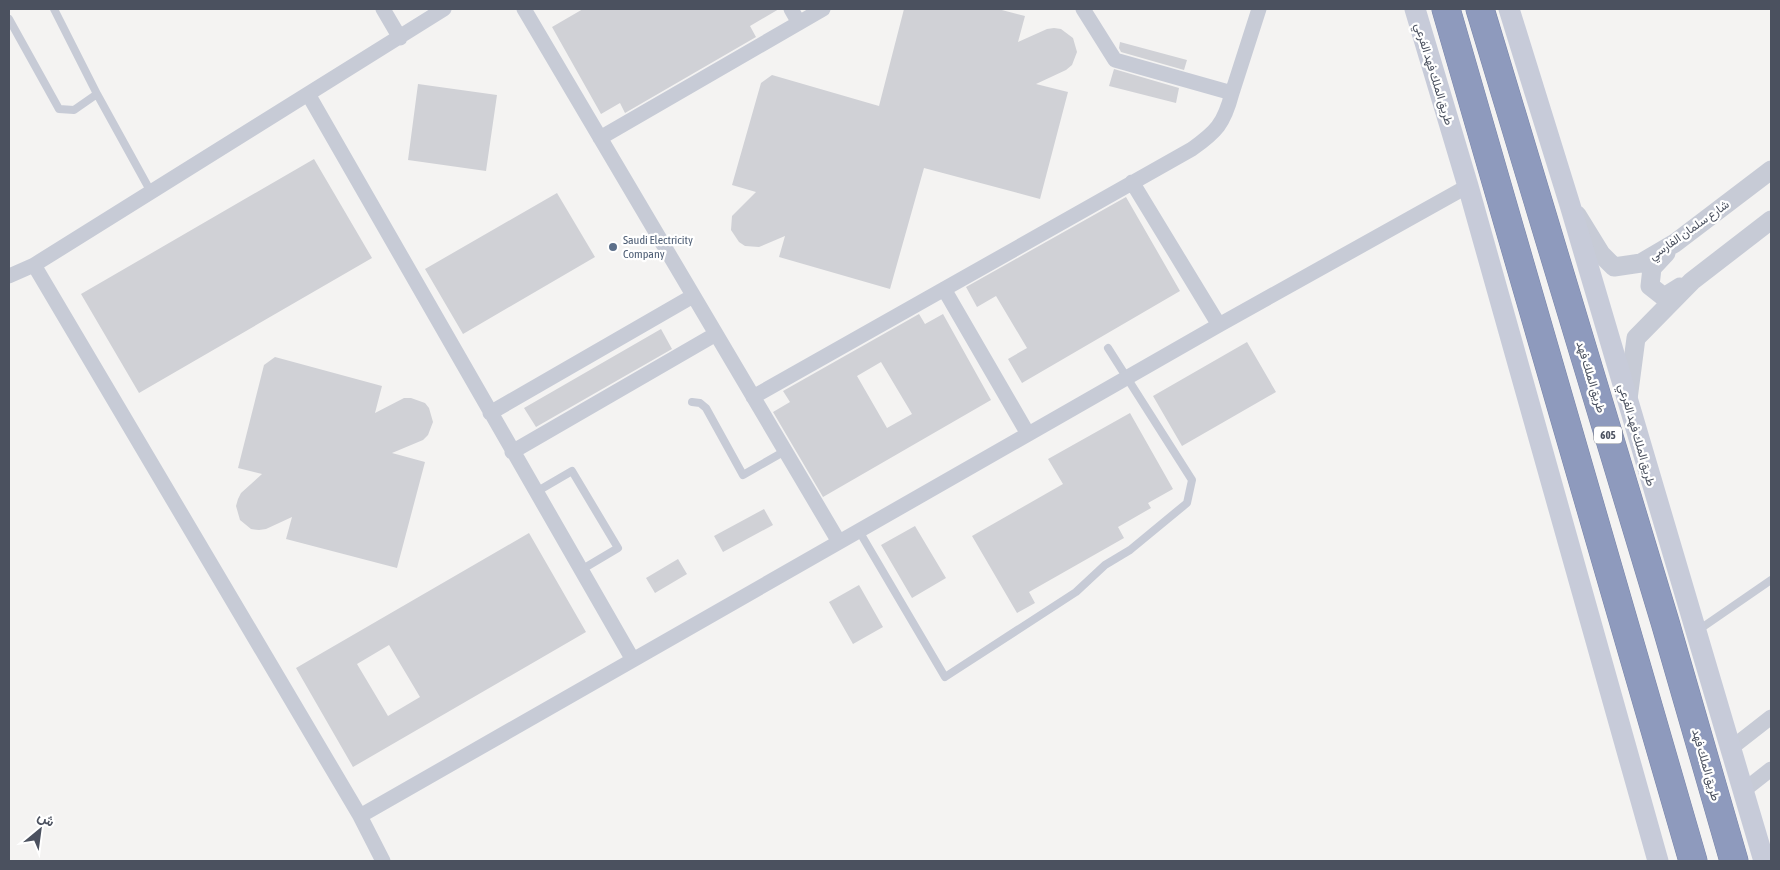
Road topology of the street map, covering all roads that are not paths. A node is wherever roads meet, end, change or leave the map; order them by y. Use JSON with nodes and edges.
{"nodes":[{"id":1,"x":54,"y":9,"type":"edge"},
{"id":2,"x":383,"y":9,"type":"edge"},
{"id":3,"x":444,"y":9,"type":"edge"},
{"id":4,"x":524,"y":9,"type":"edge"},
{"id":5,"x":791,"y":9,"type":"edge"},
{"id":6,"x":823,"y":9,"type":"edge"},
{"id":7,"x":1083,"y":9,"type":"edge"},
{"id":8,"x":1258,"y":9,"type":"edge"},
{"id":9,"x":1415,"y":9,"type":"edge"},
{"id":10,"x":1446,"y":9,"type":"edge"},
{"id":11,"x":1480,"y":9,"type":"edge"},
{"id":12,"x":1509,"y":9,"type":"edge"},
{"id":13,"x":420,"y":14,"type":"edge"},
{"id":14,"x":9,"y":19,"type":"edge"},
{"id":15,"x":799,"y":22,"type":"junction"},
{"id":16,"x":400,"y":38,"type":"junction"},
{"id":17,"x":1232,"y":93,"type":"junction"},
{"id":18,"x":97,"y":94,"type":"junction"},
{"id":19,"x":308,"y":94,"type":"junction"},
{"id":20,"x":600,"y":138,"type":"junction"},
{"id":21,"x":1771,"y":170,"type":"edge"},
{"id":22,"x":1132,"y":182,"type":"junction"},
{"id":23,"x":1468,"y":186,"type":"junction"},
{"id":24,"x":151,"y":192,"type":"junction"},
{"id":25,"x":1570,"y":205,"type":"junction"},
{"id":26,"x":1771,"y":220,"type":"edge"},
{"id":27,"x":1675,"y":243,"type":"junction"},
{"id":28,"x":34,"y":265,"type":"junction"},
{"id":29,"x":9,"y":276,"type":"edge"},
{"id":30,"x":1692,"y":280,"type":"junction"},
{"id":31,"x":944,"y":289,"type":"junction"},
{"id":32,"x":693,"y":296,"type":"junction"},
{"id":33,"x":1219,"y":325,"type":"junction"},
{"id":34,"x":716,"y":334,"type":"junction"},
{"id":35,"x":1108,"y":348,"type":"dead end"},
{"id":36,"x":1127,"y":377,"type":"junction"},
{"id":37,"x":753,"y":397,"type":"junction"},
{"id":38,"x":692,"y":402,"type":"dead end"},
{"id":39,"x":1628,"y":405,"type":"junction"},
{"id":40,"x":490,"y":413,"type":"junction"},
{"id":41,"x":1028,"y":434,"type":"junction"},
{"id":42,"x":784,"y":451,"type":"junction"},
{"id":43,"x":512,"y":452,"type":"junction"},
{"id":44,"x":536,"y":492,"type":"junction"},
{"id":45,"x":859,"y":531,"type":"junction"},
{"id":46,"x":838,"y":542,"type":"junction"},
{"id":47,"x":581,"y":570,"type":"junction"},
{"id":48,"x":1771,"y":580,"type":"edge"},
{"id":49,"x":1695,"y":632,"type":"junction"},
{"id":50,"x":633,"y":660,"type":"junction"},
{"id":51,"x":1771,"y":717,"type":"edge"},
{"id":52,"x":1730,"y":749,"type":"junction"},
{"id":53,"x":1771,"y":769,"type":"edge"},
{"id":54,"x":1743,"y":791,"type":"junction"},
{"id":55,"x":360,"y":816,"type":"junction"},
{"id":56,"x":383,"y":861,"type":"edge"},
{"id":57,"x":1658,"y":861,"type":"edge"},
{"id":58,"x":1692,"y":861,"type":"edge"},
{"id":59,"x":1734,"y":861,"type":"edge"},
{"id":60,"x":1764,"y":861,"type":"edge"}],
"edges":[{"from":1,"to":18,"type":"lane"},
{"from":2,"to":16,"type":"street"},
{"from":3,"to":13,"type":"street"},
{"from":4,"to":20,"type":"street"},
{"from":5,"to":15,"type":"street"},
{"from":6,"to":15,"type":"street"},
{"from":7,"to":17,"type":"street"},
{"from":8,"to":17,"type":"street"},
{"from":9,"to":23,"type":"main road","name":"طريق الملك فهد الفرعي"},
{"from":10,"to":58,"type":"highway"},
{"from":11,"to":59,"type":"highway","name":"طريق الملك فهد","number":"605"},
{"from":12,"to":25,"type":"main road","name":"طريق الملك فهد الفرعي"},
{"from":13,"to":16,"type":"street"},
{"from":14,"to":18,"type":"lane"},
{"from":15,"to":20,"type":"street"},
{"from":16,"to":19,"type":"street"},
{"from":17,"to":22,"type":"street"},
{"from":18,"to":24,"type":"lane"},
{"from":19,"to":24,"type":"street"},
{"from":19,"to":40,"type":"street"},
{"from":20,"to":32,"type":"street"},
{"from":21,"to":27,"type":"street","name":"شارع سلمان الفارسي"},
{"from":22,"to":31,"type":"street"},
{"from":22,"to":33,"type":"street"},
{"from":23,"to":33,"type":"street"},
{"from":23,"to":57,"type":"main road","name":"طريق الملك فهد الفرعي"},
{"from":24,"to":28,"type":"street"},
{"from":25,"to":27,"type":"street","name":"شارع سلمان الفارسي"},
{"from":25,"to":39,"type":"main road","name":"طريق الملك فهد الفرعي"},
{"from":26,"to":30,"type":"street"},
{"from":27,"to":30,"type":"street"},
{"from":28,"to":29,"type":"street"},
{"from":28,"to":55,"type":"street"},
{"from":30,"to":39,"type":"street"},
{"from":31,"to":37,"type":"street"},
{"from":31,"to":41,"type":"street"},
{"from":32,"to":34,"type":"street"},
{"from":32,"to":40,"type":"street"},
{"from":33,"to":36,"type":"street"},
{"from":34,"to":37,"type":"street"},
{"from":34,"to":43,"type":"street"},
{"from":35,"to":36,"type":"lane"},
{"from":36,"to":41,"type":"street"},
{"from":36,"to":45,"type":"lane"},
{"from":37,"to":42,"type":"street"},
{"from":38,"to":42,"type":"lane"},
{"from":39,"to":49,"type":"main road","name":"طريق الملك فهد الفرعي"},
{"from":40,"to":43,"type":"street"},
{"from":41,"to":45,"type":"street"},
{"from":42,"to":46,"type":"street"},
{"from":43,"to":44,"type":"street"},
{"from":44,"to":47,"type":"street"},
{"from":44,"to":47,"type":"lane"},
{"from":45,"to":46,"type":"street"},
{"from":46,"to":50,"type":"street"},
{"from":47,"to":50,"type":"street"},
{"from":48,"to":49,"type":"lane"},
{"from":49,"to":52,"type":"main road","name":"طريق الملك فهد الفرعي"},
{"from":50,"to":55,"type":"street"},
{"from":51,"to":52,"type":"street"},
{"from":52,"to":54,"type":"main road","name":"طريق الملك فهد الفرعي"},
{"from":53,"to":54,"type":"street"},
{"from":54,"to":60,"type":"main road","name":"طريق الملك فهد الفرعي"},
{"from":55,"to":56,"type":"street"}]}
